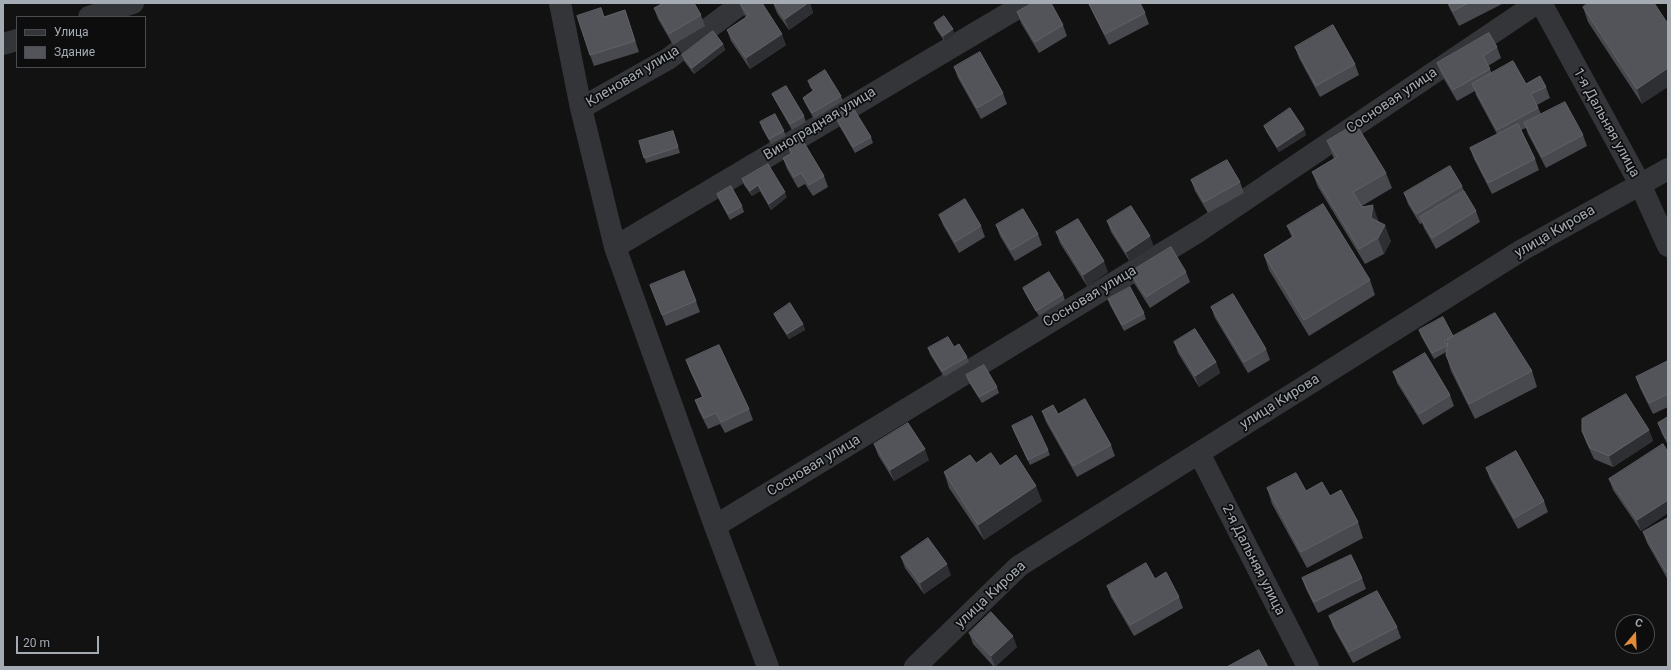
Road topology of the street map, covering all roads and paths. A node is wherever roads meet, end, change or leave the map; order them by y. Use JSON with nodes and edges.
{"nodes":[{"id":1,"x":133,"y":3,"type":"edge"},
{"id":2,"x":560,"y":3,"type":"edge"},
{"id":3,"x":742,"y":3,"type":"edge"},
{"id":4,"x":1026,"y":3,"type":"edge"},
{"id":5,"x":1537,"y":3,"type":"edge"},
{"id":6,"x":1540,"y":3,"type":"edge"},
{"id":7,"x":92,"y":16,"type":"edge"},
{"id":8,"x":16,"y":40,"type":"edge"},
{"id":9,"x":3,"y":44,"type":"edge"},
{"id":10,"x":581,"y":108,"type":"junction"},
{"id":11,"x":1668,"y":169,"type":"edge"},
{"id":12,"x":1640,"y":184,"type":"junction"},
{"id":13,"x":1668,"y":246,"type":"edge"},
{"id":14,"x":615,"y":247,"type":"junction"},
{"id":15,"x":1199,"y":453,"type":"junction"},
{"id":16,"x":716,"y":526,"type":"junction"},
{"id":17,"x":768,"y":667,"type":"edge"},
{"id":18,"x":915,"y":667,"type":"edge"},
{"id":19,"x":1308,"y":667,"type":"edge"}],
"edges":[{"from":1,"to":7,"type":"street"},
{"from":2,"to":10,"type":"street"},
{"from":3,"to":10,"type":"street","name":"Кленовая улица"},
{"from":4,"to":14,"type":"street","name":"Виноградная улица"},
{"from":5,"to":16,"type":"street","name":"Сосновая улица"},
{"from":6,"to":12,"type":"street","name":"1-я Дальняя улица"},
{"from":8,"to":9,"type":"street"},
{"from":10,"to":14,"type":"street"},
{"from":11,"to":12,"type":"street","name":"улица Кирова"},
{"from":12,"to":13,"type":"street","name":"1-я Дальняя улица"},
{"from":12,"to":15,"type":"street","name":"улица Кирова"},
{"from":14,"to":16,"type":"street"},
{"from":15,"to":18,"type":"street","name":"улица Кирова"},
{"from":15,"to":19,"type":"street","name":"2-я Дальняя улица"},
{"from":16,"to":17,"type":"street"}]}
